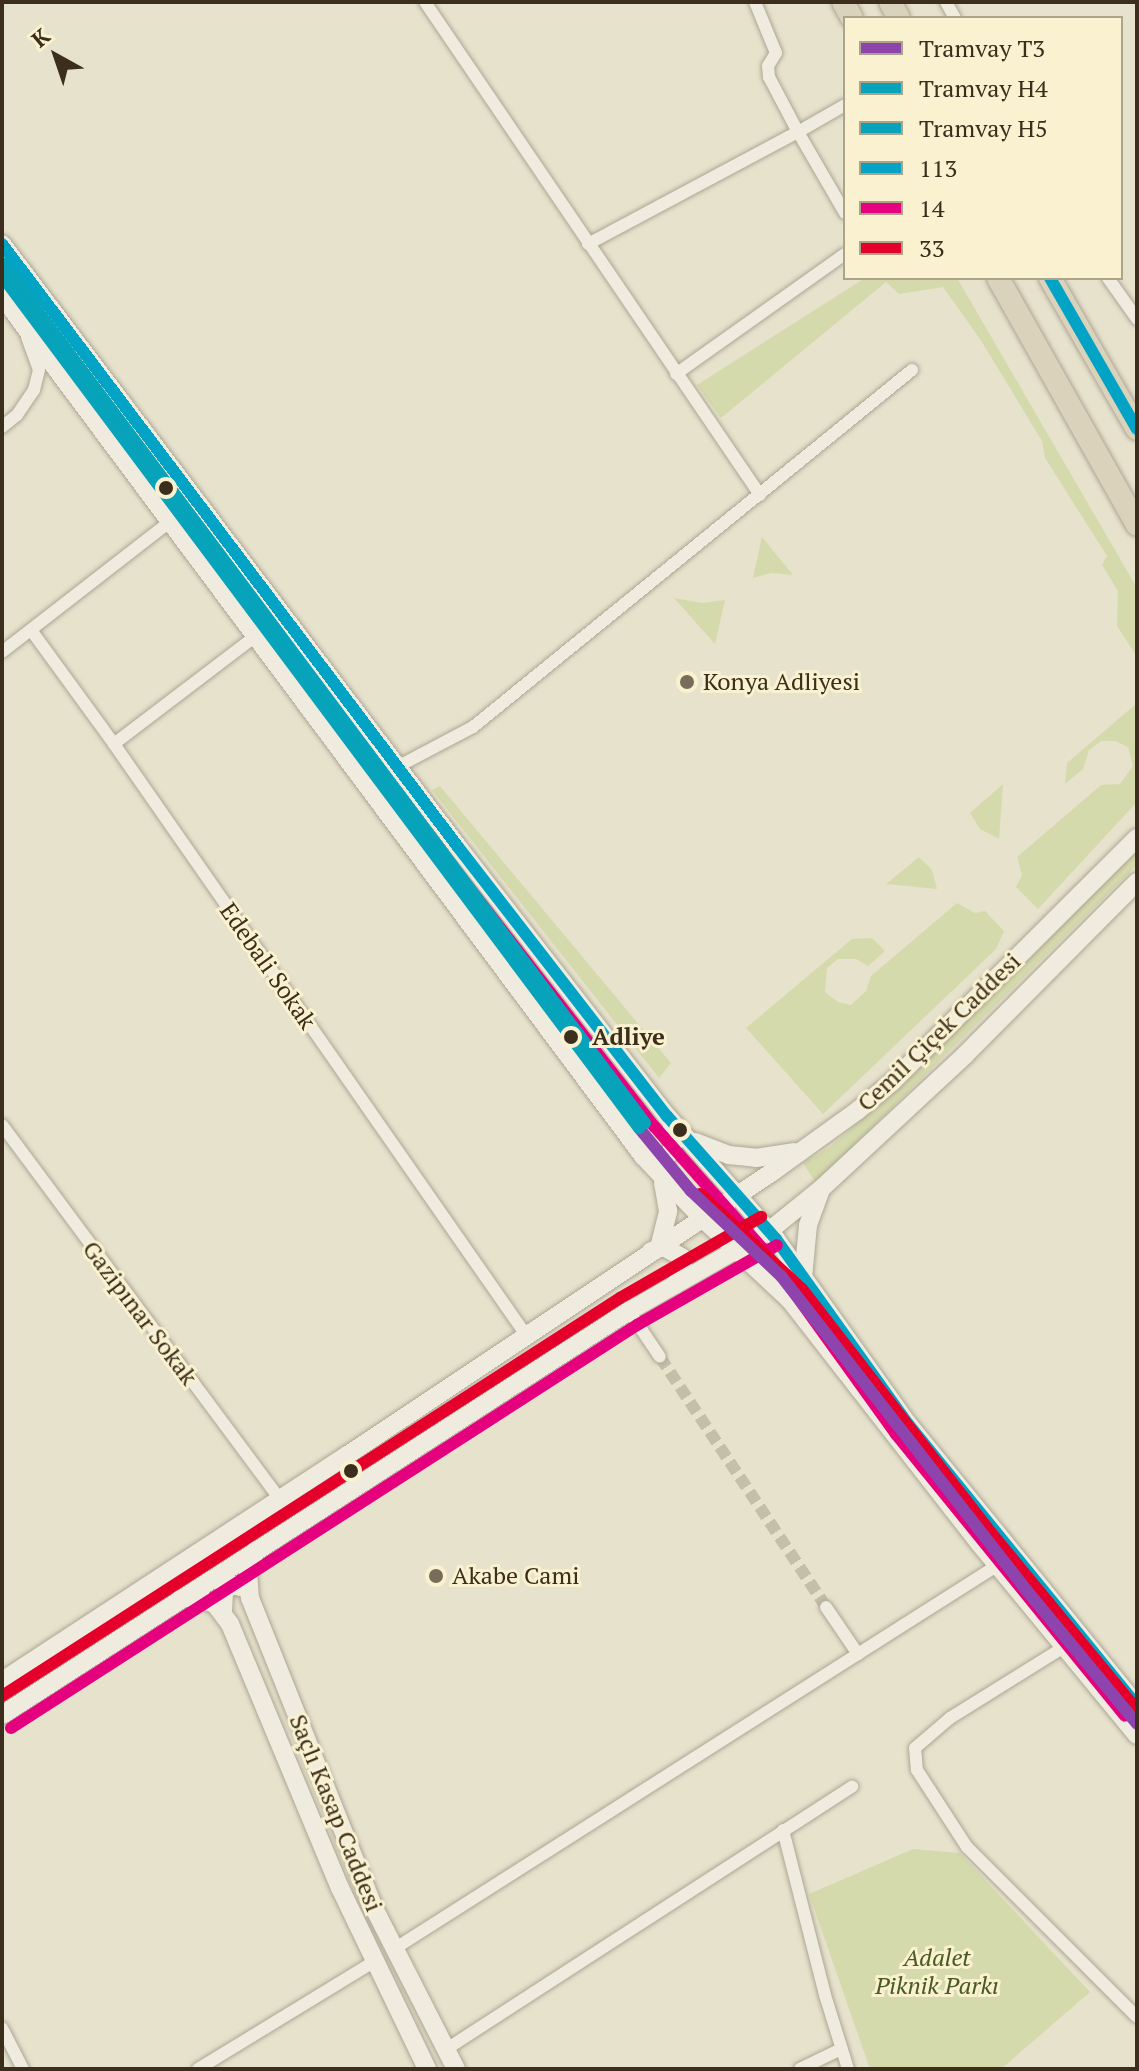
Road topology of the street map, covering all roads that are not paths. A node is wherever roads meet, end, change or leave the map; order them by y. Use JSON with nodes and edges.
{"nodes":[{"id":1,"x":425,"y":2,"type":"edge"},
{"id":2,"x":755,"y":2,"type":"edge"},
{"id":3,"x":843,"y":106,"type":"edge"},
{"id":4,"x":798,"y":132,"type":"junction"},
{"id":5,"x":843,"y":210,"type":"edge"},
{"id":6,"x":2,"y":244,"type":"edge"},
{"id":7,"x":588,"y":244,"type":"junction"},
{"id":8,"x":843,"y":255,"type":"edge"},
{"id":9,"x":999,"y":280,"type":"edge"},
{"id":10,"x":1051,"y":280,"type":"edge"},
{"id":11,"x":1109,"y":280,"type":"edge"},
{"id":12,"x":2,"y":296,"type":"edge"},
{"id":13,"x":1137,"y":319,"type":"edge"},
{"id":14,"x":22,"y":323,"type":"junction"},
{"id":15,"x":912,"y":370,"type":"dead end"},
{"id":16,"x":676,"y":374,"type":"junction"},
{"id":17,"x":2,"y":427,"type":"edge"},
{"id":18,"x":1137,"y":429,"type":"edge"},
{"id":19,"x":760,"y":495,"type":"junction"},
{"id":20,"x":171,"y":521,"type":"junction"},
{"id":21,"x":1137,"y":525,"type":"edge"},
{"id":22,"x":31,"y":630,"type":"junction"},
{"id":23,"x":257,"y":635,"type":"junction"},
{"id":24,"x":2,"y":652,"type":"edge"},
{"id":25,"x":114,"y":744,"type":"junction"},
{"id":26,"x":397,"y":767,"type":"junction"},
{"id":27,"x":1137,"y":838,"type":"edge"},
{"id":28,"x":1137,"y":882,"type":"edge"},
{"id":29,"x":667,"y":1116,"type":"junction"},
{"id":30,"x":2,"y":1125,"type":"edge"},
{"id":31,"x":686,"y":1139,"type":"junction"},
{"id":32,"x":804,"y":1149,"type":"junction"},
{"id":33,"x":643,"y":1156,"type":"junction"},
{"id":34,"x":661,"y":1176,"type":"junction"},
{"id":35,"x":822,"y":1188,"type":"junction"},
{"id":36,"x":737,"y":1195,"type":"junction"},
{"id":37,"x":696,"y":1212,"type":"junction"},
{"id":38,"x":769,"y":1231,"type":"junction"},
{"id":39,"x":654,"y":1248,"type":"junction"},
{"id":40,"x":739,"y":1250,"type":"junction"},
{"id":41,"x":719,"y":1261,"type":"junction"},
{"id":42,"x":760,"y":1269,"type":"junction"},
{"id":43,"x":803,"y":1278,"type":"junction"},
{"id":44,"x":675,"y":1285,"type":"junction"},
{"id":45,"x":629,"y":1311,"type":"junction"},
{"id":46,"x":526,"y":1335,"type":"junction"},
{"id":47,"x":660,"y":1357,"type":"tunnel mouth"},
{"id":48,"x":280,"y":1500,"type":"junction"},
{"id":49,"x":256,"y":1550,"type":"junction"},
{"id":50,"x":998,"y":1565,"type":"junction"},
{"id":51,"x":248,"y":1589,"type":"junction"},
{"id":52,"x":180,"y":1599,"type":"junction"},
{"id":53,"x":826,"y":1607,"type":"tunnel mouth"},
{"id":54,"x":223,"y":1611,"type":"junction"},
{"id":55,"x":1064,"y":1647,"type":"junction"},
{"id":56,"x":858,"y":1654,"type":"junction"},
{"id":57,"x":2,"y":1681,"type":"edge"},
{"id":58,"x":1137,"y":1706,"type":"edge"},
{"id":59,"x":2,"y":1715,"type":"edge"},
{"id":60,"x":1137,"y":1735,"type":"edge"},
{"id":61,"x":852,"y":1787,"type":"dead end"},
{"id":62,"x":783,"y":1830,"type":"junction"},
{"id":63,"x":394,"y":1949,"type":"junction"},
{"id":64,"x":373,"y":1962,"type":"junction"},
{"id":65,"x":1137,"y":2017,"type":"edge"},
{"id":66,"x":2,"y":2028,"type":"edge"},
{"id":67,"x":841,"y":2049,"type":"junction"},
{"id":68,"x":445,"y":2050,"type":"junction"},
{"id":69,"x":422,"y":2067,"type":"edge"},
{"id":70,"x":23,"y":2069,"type":"edge"},
{"id":71,"x":198,"y":2069,"type":"edge"},
{"id":72,"x":456,"y":2069,"type":"edge"},
{"id":73,"x":800,"y":2069,"type":"edge"},
{"id":74,"x":848,"y":2069,"type":"edge"}],
"edges":[{"from":1,"to":7,"type":"street"},
{"from":2,"to":4,"type":"street"},
{"from":3,"to":4,"type":"street"},
{"from":4,"to":5,"type":"street"},
{"from":4,"to":7,"type":"street"},
{"from":6,"to":26,"type":"street"},
{"from":7,"to":16,"type":"street"},
{"from":8,"to":16,"type":"street"},
{"from":9,"to":21,"type":"highway"},
{"from":10,"to":18,"type":"highway"},
{"from":11,"to":13,"type":"street"},
{"from":12,"to":14,"type":"street"},
{"from":14,"to":17,"type":"street"},
{"from":14,"to":20,"type":"street"},
{"from":15,"to":19,"type":"street"},
{"from":16,"to":19,"type":"street"},
{"from":19,"to":26,"type":"street"},
{"from":20,"to":22,"type":"street"},
{"from":20,"to":23,"type":"street"},
{"from":22,"to":24,"type":"street"},
{"from":22,"to":25,"type":"street","name":"Edebali Sokak"},
{"from":23,"to":25,"type":"street"},
{"from":23,"to":33,"type":"street"},
{"from":25,"to":46,"type":"street","name":"Edebali Sokak"},
{"from":26,"to":29,"type":"street"},
{"from":27,"to":32,"type":"street","name":"Cemil Çiçek Caddesi"},
{"from":28,"to":35,"type":"street","name":"Cemil Çiçek Caddesi"},
{"from":29,"to":31,"type":"street"},
{"from":29,"to":33,"type":"street"},
{"from":30,"to":48,"type":"street","name":"Gazipınar Sokak"},
{"from":31,"to":32,"type":"street"},
{"from":31,"to":36,"type":"street"},
{"from":32,"to":36,"type":"street","name":"Cemil Çiçek Caddesi"},
{"from":33,"to":34,"type":"street"},
{"from":34,"to":37,"type":"street"},
{"from":34,"to":39,"type":"street"},
{"from":35,"to":38,"type":"street","name":"Cemil Çiçek Caddesi"},
{"from":35,"to":43,"type":"street"},
{"from":36,"to":37,"type":"street","name":"Cemil Çiçek Caddesi"},
{"from":36,"to":38,"type":"street"},
{"from":37,"to":39,"type":"street","name":"Cemil Çiçek Caddesi"},
{"from":37,"to":40,"type":"street"},
{"from":38,"to":40,"type":"street","name":"Cemil Çiçek Caddesi"},
{"from":38,"to":43,"type":"street"},
{"from":39,"to":44,"type":"street"},
{"from":39,"to":46,"type":"street","name":"Cemil Çiçek Caddesi"},
{"from":40,"to":41,"type":"street","name":"Cemil Çiçek Caddesi"},
{"from":40,"to":42,"type":"street"},
{"from":41,"to":42,"type":"street"},
{"from":41,"to":44,"type":"street","name":"Cemil Çiçek Caddesi"},
{"from":42,"to":50,"type":"street"},
{"from":43,"to":58,"type":"street"},
{"from":44,"to":45,"type":"street","name":"Cemil Çiçek Caddesi"},
{"from":45,"to":47,"type":"street"},
{"from":45,"to":49,"type":"street","name":"Cemil Çiçek Caddesi"},
{"from":46,"to":48,"type":"street","name":"Cemil Çiçek Caddesi"},
{"from":48,"to":57,"type":"street","name":"Cemil Çiçek Caddesi"},
{"from":49,"to":51,"type":"street"},
{"from":49,"to":52,"type":"street","name":"Cemil Çiçek Caddesi"},
{"from":50,"to":55,"type":"street"},
{"from":50,"to":56,"type":"street"},
{"from":51,"to":54,"type":"street"},
{"from":51,"to":63,"type":"street","name":"Saçlı Kasap Caddesi"},
{"from":52,"to":54,"type":"street"},
{"from":52,"to":59,"type":"street","name":"Cemil Çiçek Caddesi"},
{"from":53,"to":56,"type":"street"},
{"from":54,"to":64,"type":"street","name":"Saçlı Kasap Caddesi"},
{"from":55,"to":60,"type":"street"},
{"from":55,"to":65,"type":"street"},
{"from":56,"to":63,"type":"street"},
{"from":61,"to":62,"type":"street"},
{"from":62,"to":67,"type":"street"},
{"from":62,"to":68,"type":"street"},
{"from":63,"to":68,"type":"street","name":"Saçlı Kasap Caddesi"},
{"from":64,"to":69,"type":"street","name":"Saçlı Kasap Caddesi"},
{"from":64,"to":71,"type":"street"},
{"from":66,"to":70,"type":"street"},
{"from":67,"to":73,"type":"street"},
{"from":67,"to":74,"type":"street"},
{"from":68,"to":72,"type":"street","name":"Saçlı Kasap Caddesi"}]}
